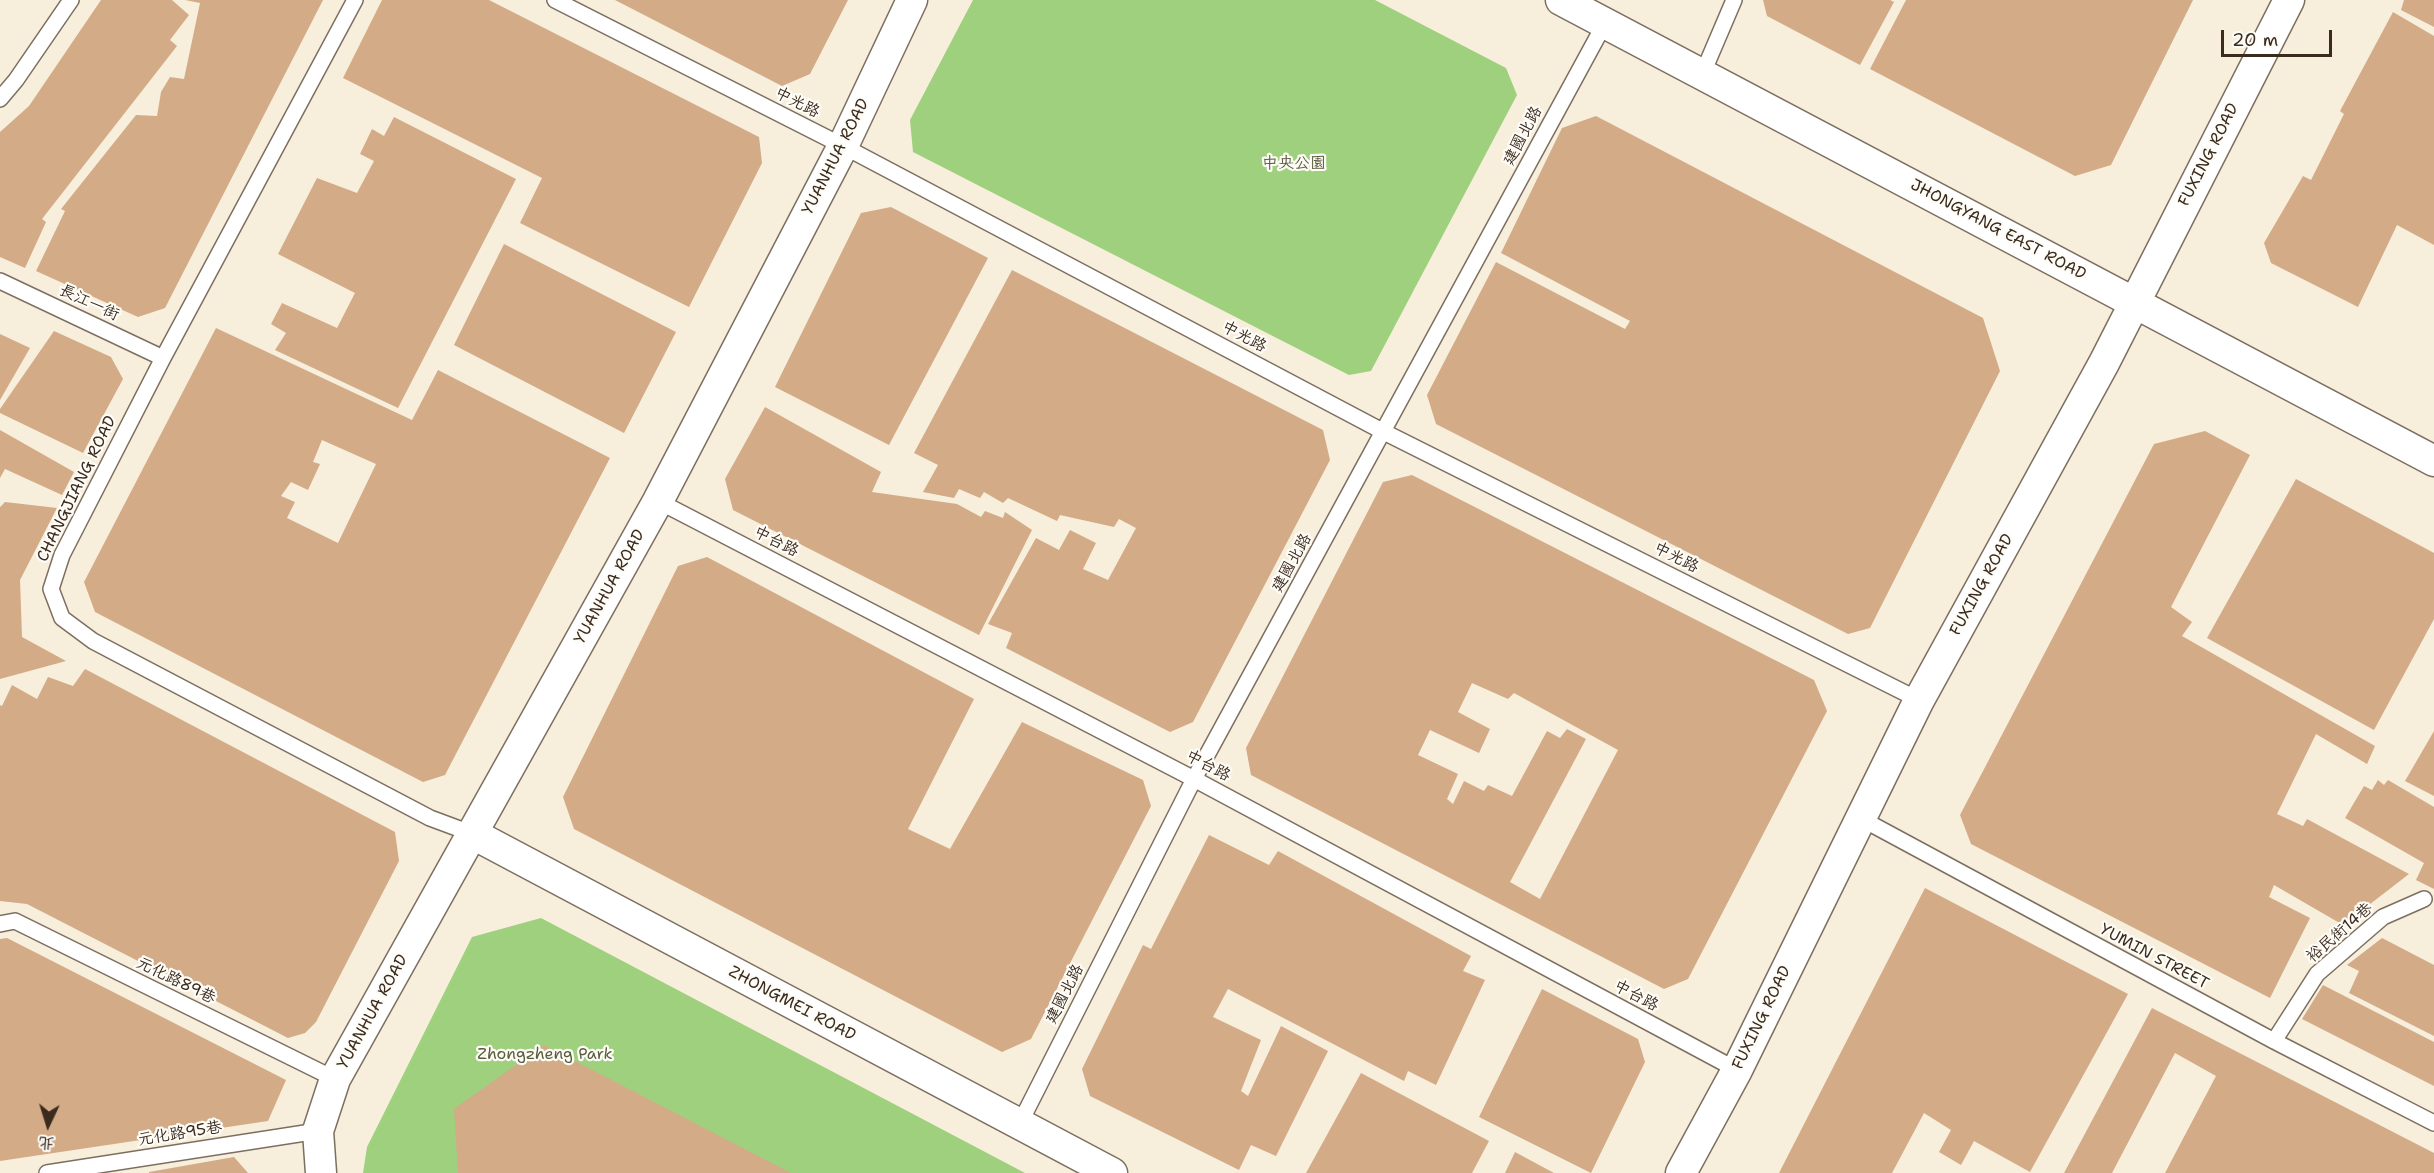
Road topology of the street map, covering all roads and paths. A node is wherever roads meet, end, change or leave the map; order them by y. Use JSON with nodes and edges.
{"nodes":[{"id":1,"x":71,"y":0,"type":"edge"},
{"id":2,"x":355,"y":0,"type":"edge"},
{"id":3,"x":555,"y":0,"type":"edge"},
{"id":4,"x":912,"y":0,"type":"edge"},
{"id":5,"x":1561,"y":0,"type":"edge"},
{"id":6,"x":1734,"y":0,"type":"edge"},
{"id":7,"x":2289,"y":0,"type":"edge"},
{"id":8,"x":1605,"y":23,"type":"junction"},
{"id":9,"x":1702,"y":75,"type":"junction"},
{"id":10,"x":0,"y":99,"type":"edge"},
{"id":11,"x":843,"y":146,"type":"junction"},
{"id":12,"x":0,"y":281,"type":"edge"},
{"id":13,"x":2134,"y":303,"type":"junction"},
{"id":14,"x":163,"y":358,"type":"junction"},
{"id":15,"x":1384,"y":432,"type":"junction"},
{"id":16,"x":2434,"y":461,"type":"edge"},
{"id":17,"x":658,"y":501,"type":"junction"},
{"id":18,"x":1919,"y":700,"type":"junction"},
{"id":19,"x":1194,"y":779,"type":"junction"},
{"id":20,"x":1860,"y":818,"type":"junction"},
{"id":21,"x":472,"y":834,"type":"junction"},
{"id":22,"x":2424,"y":898,"type":"dead end"},
{"id":23,"x":0,"y":924,"type":"edge"},
{"id":24,"x":2274,"y":1041,"type":"junction"},
{"id":25,"x":1737,"y":1070,"type":"junction"},
{"id":26,"x":335,"y":1079,"type":"junction"},
{"id":27,"x":2434,"y":1123,"type":"edge"},
{"id":28,"x":1019,"y":1125,"type":"junction"},
{"id":29,"x":318,"y":1131,"type":"junction"},
{"id":30,"x":47,"y":1173,"type":"edge"},
{"id":31,"x":321,"y":1173,"type":"edge"},
{"id":32,"x":1112,"y":1173,"type":"edge"},
{"id":33,"x":1681,"y":1173,"type":"edge"}],
"edges":[{"from":1,"to":10,"type":"lane"},
{"from":2,"to":14,"type":"lane","name":"CHANGJIANG ROAD"},
{"from":3,"to":11,"type":"lane","name":"中光路"},
{"from":4,"to":11,"type":"street","name":"YUANHUA ROAD"},
{"from":5,"to":8,"type":"street","name":"JHONGYANG EAST ROAD"},
{"from":6,"to":9,"type":"lane"},
{"from":7,"to":13,"type":"street","name":"FUXING ROAD"},
{"from":8,"to":9,"type":"street","name":"JHONGYANG EAST ROAD"},
{"from":8,"to":15,"type":"lane","name":"建國北路"},
{"from":9,"to":13,"type":"street","name":"JHONGYANG EAST ROAD"},
{"from":11,"to":15,"type":"lane","name":"中光路"},
{"from":11,"to":17,"type":"street","name":"YUANHUA ROAD"},
{"from":12,"to":14,"type":"lane","name":"長江一街"},
{"from":13,"to":16,"type":"street","name":"JHONGYANG EAST ROAD"},
{"from":13,"to":18,"type":"street","name":"FUXING ROAD"},
{"from":14,"to":21,"type":"lane","name":"CHANGJIANG ROAD"},
{"from":15,"to":18,"type":"lane","name":"中光路"},
{"from":15,"to":19,"type":"lane","name":"建國北路"},
{"from":17,"to":19,"type":"lane","name":"中台路"},
{"from":17,"to":21,"type":"street","name":"YUANHUA ROAD"},
{"from":18,"to":20,"type":"street","name":"FUXING ROAD"},
{"from":19,"to":25,"type":"lane","name":"中台路"},
{"from":19,"to":28,"type":"lane","name":"建國北路"},
{"from":20,"to":24,"type":"lane","name":"YUMIN STREET"},
{"from":20,"to":25,"type":"street","name":"FUXING ROAD"},
{"from":21,"to":26,"type":"street","name":"YUANHUA ROAD"},
{"from":21,"to":28,"type":"street","name":"ZHONGMEI ROAD"},
{"from":22,"to":24,"type":"lane","name":"裕民街14巷"},
{"from":23,"to":26,"type":"lane","name":"元化路89巷"},
{"from":24,"to":27,"type":"lane","name":"YUMIN STREET"},
{"from":25,"to":33,"type":"street","name":"FUXING ROAD"},
{"from":26,"to":29,"type":"street","name":"YUANHUA ROAD"},
{"from":28,"to":32,"type":"street","name":"ZHONGMEI ROAD"},
{"from":29,"to":30,"type":"lane","name":"元化路95巷"},
{"from":29,"to":31,"type":"street","name":"YUANHUA ROAD"}]}
